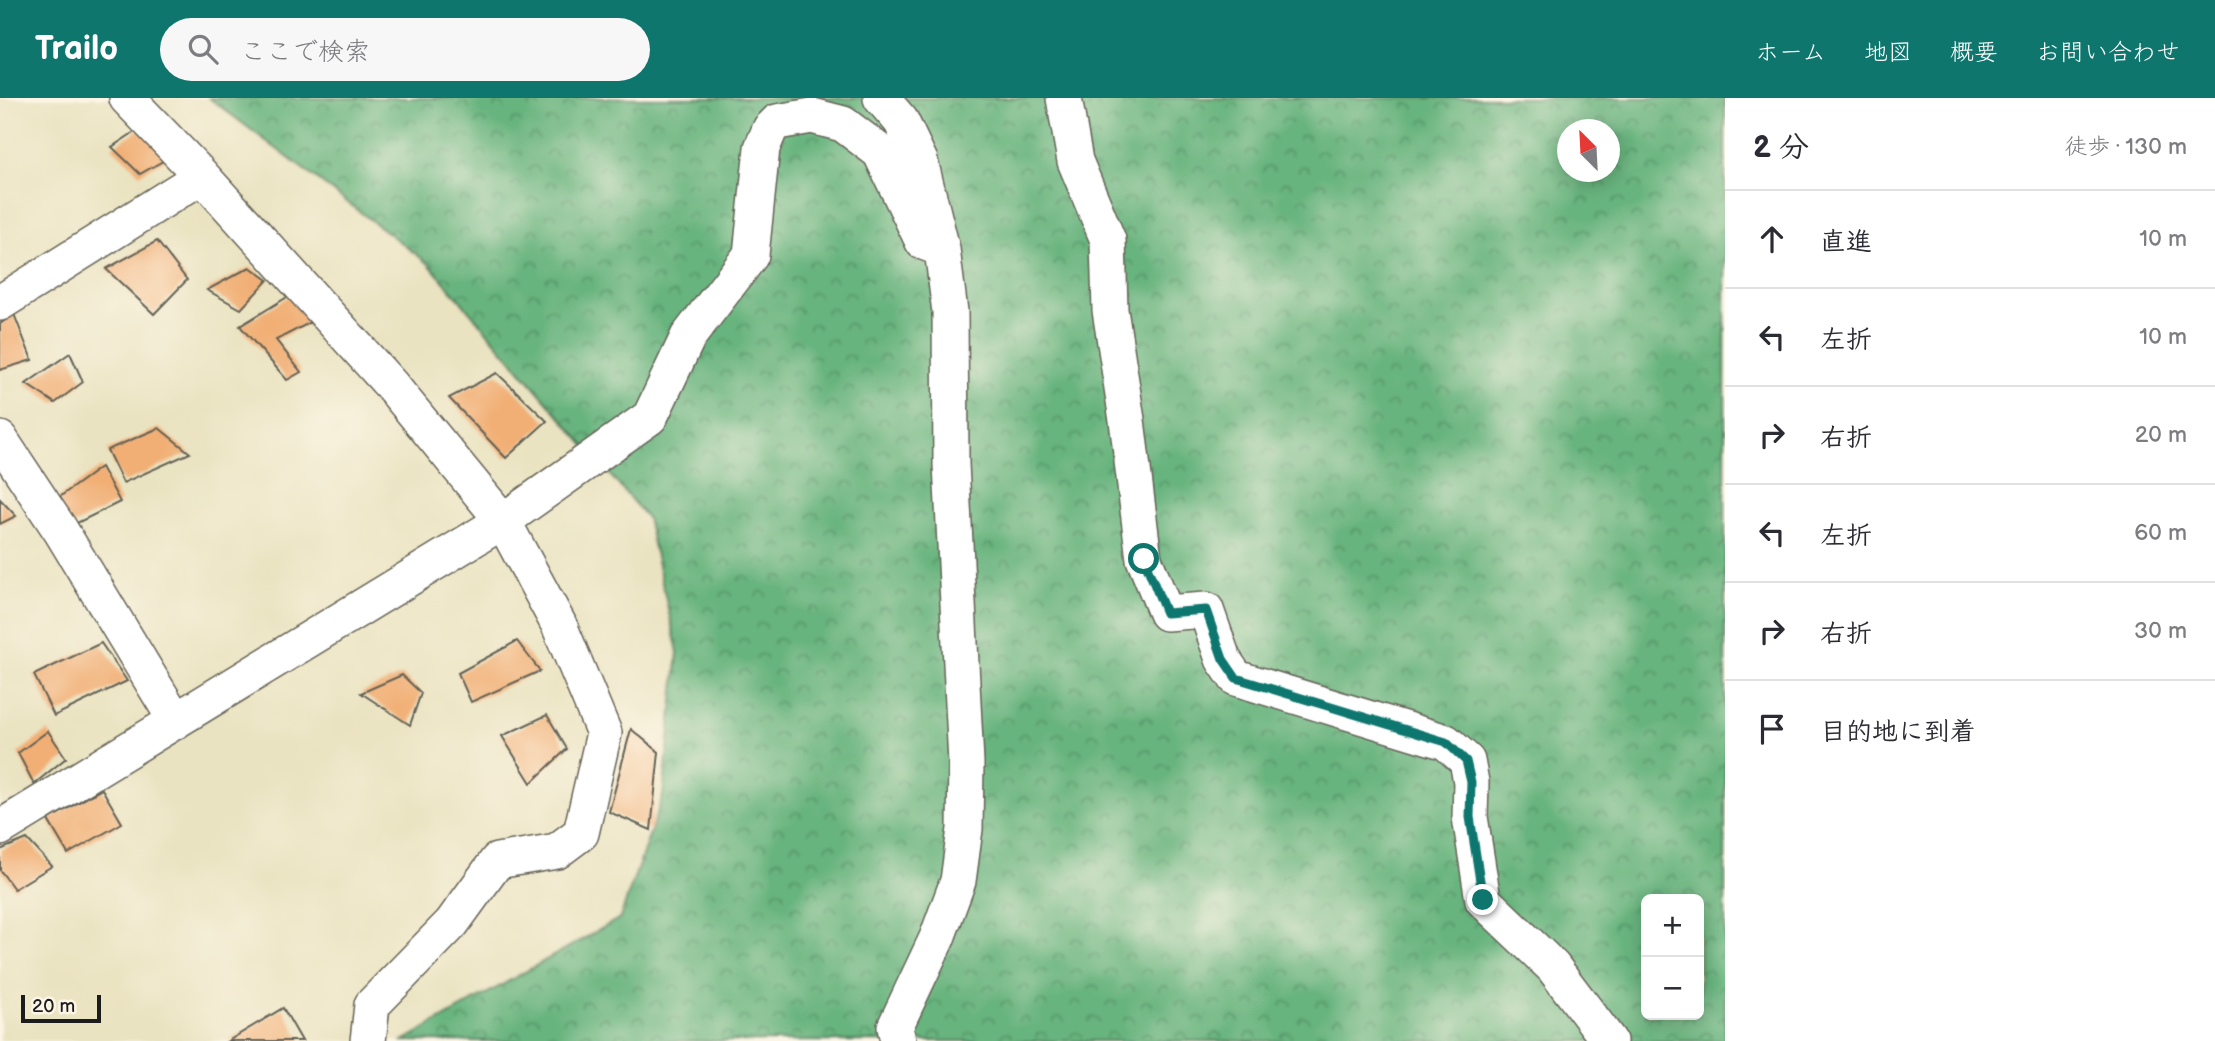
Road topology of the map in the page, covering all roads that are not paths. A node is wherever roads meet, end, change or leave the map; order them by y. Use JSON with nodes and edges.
{"nodes":[{"id":1,"x":127,"y":98,"type":"edge"},
{"id":2,"x":881,"y":98,"type":"edge"},
{"id":3,"x":1064,"y":98,"type":"edge"},
{"id":4,"x":202,"y":176,"type":"junction"},
{"id":5,"x":942,"y":249,"type":"junction"},
{"id":6,"x":0,"y":303,"type":"edge"},
{"id":7,"x":0,"y":439,"type":"edge"},
{"id":8,"x":503,"y":521,"type":"junction"},
{"id":9,"x":176,"y":721,"type":"junction"},
{"id":10,"x":0,"y":828,"type":"edge"},
{"id":11,"x":889,"y":1036,"type":"edge"},
{"id":12,"x":368,"y":1041,"type":"edge"},
{"id":13,"x":1609,"y":1041,"type":"edge"}],
"edges":[{"from":1,"to":4,"type":"street"},
{"from":2,"to":5,"type":"street"},
{"from":3,"to":13,"type":"street"},
{"from":4,"to":6,"type":"street"},
{"from":4,"to":8,"type":"street"},
{"from":5,"to":8,"type":"street"},
{"from":5,"to":11,"type":"street"},
{"from":7,"to":9,"type":"street"},
{"from":8,"to":9,"type":"street"},
{"from":8,"to":12,"type":"street"},
{"from":9,"to":10,"type":"street"}]}
